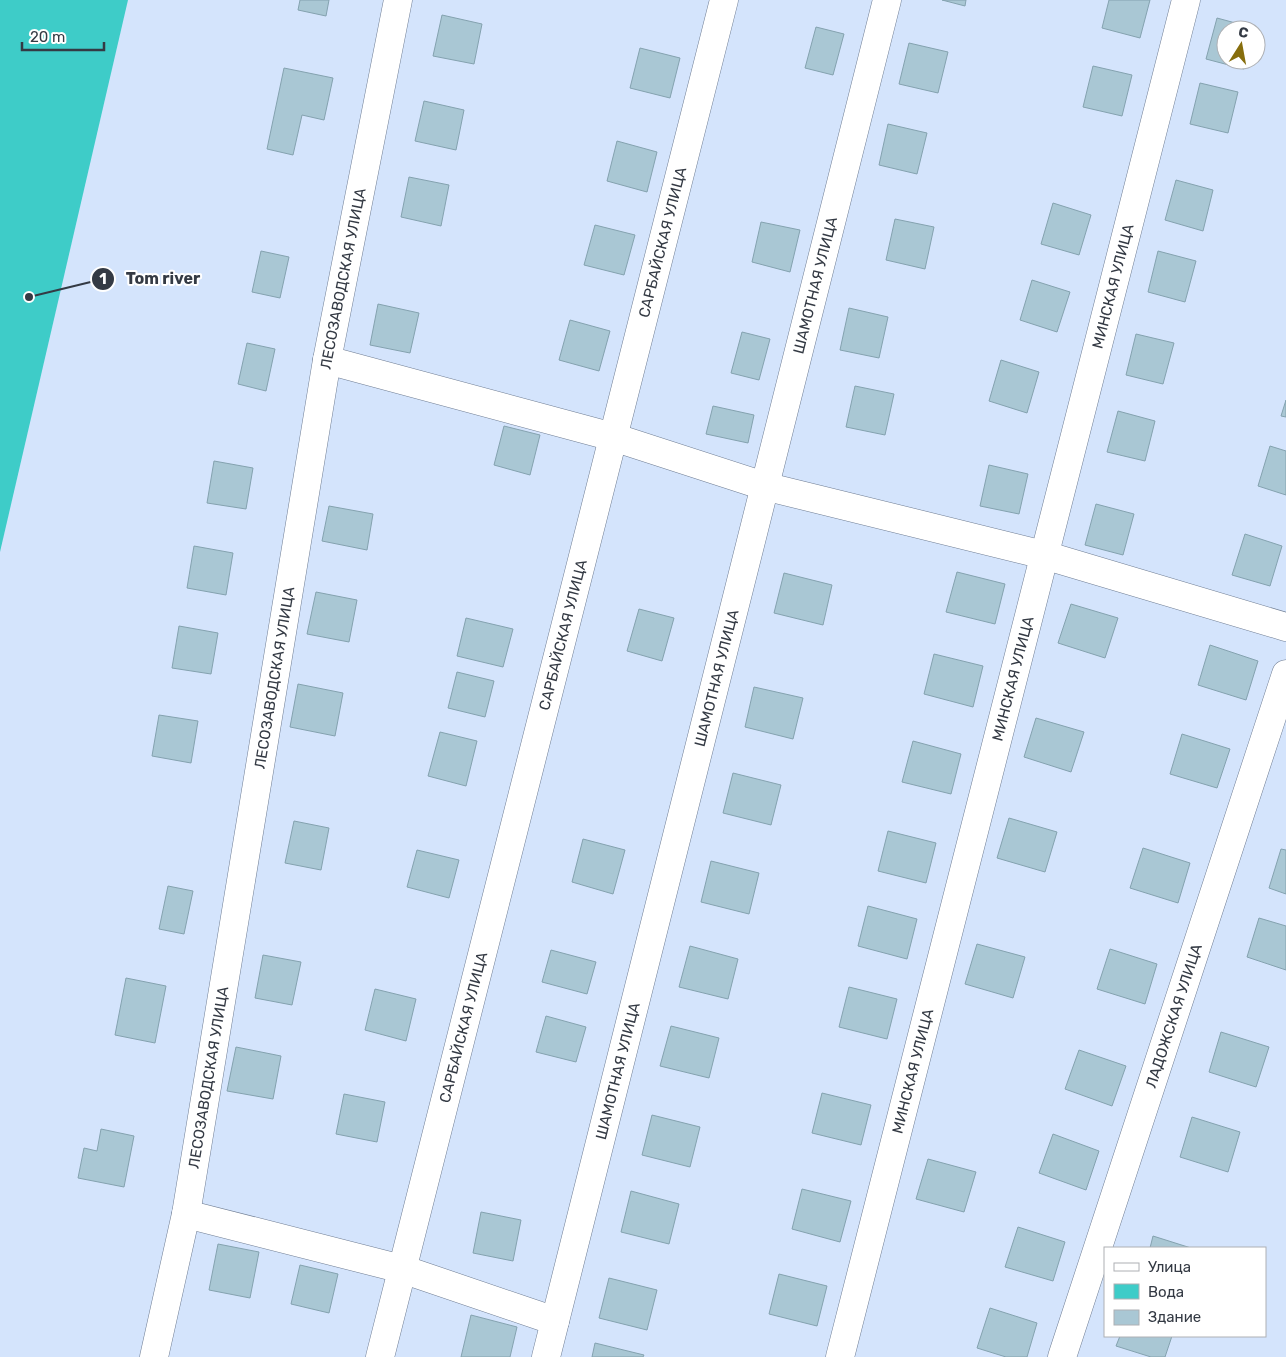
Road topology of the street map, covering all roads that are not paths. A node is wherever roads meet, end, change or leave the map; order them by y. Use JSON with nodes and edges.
{"nodes":[{"id":1,"x":398,"y":0,"type":"edge"},
{"id":2,"x":724,"y":0,"type":"edge"},
{"id":3,"x":887,"y":0,"type":"edge"},
{"id":4,"x":1186,"y":0,"type":"edge"},
{"id":5,"x":327,"y":360,"type":"junction"},
{"id":6,"x":613,"y":437,"type":"junction"},
{"id":7,"x":764,"y":486,"type":"junction"},
{"id":8,"x":1044,"y":555,"type":"junction"},
{"id":9,"x":1286,"y":627,"type":"edge"},
{"id":10,"x":1286,"y":674,"type":"edge"},
{"id":11,"x":186,"y":1214,"type":"junction"},
{"id":12,"x":402,"y":1269,"type":"junction"},
{"id":13,"x":555,"y":1321,"type":"junction"},
{"id":14,"x":154,"y":1357,"type":"edge"},
{"id":15,"x":380,"y":1357,"type":"edge"},
{"id":16,"x":546,"y":1357,"type":"edge"},
{"id":17,"x":840,"y":1357,"type":"edge"},
{"id":18,"x":1062,"y":1357,"type":"edge"}],
"edges":[{"from":1,"to":5,"type":"street","name":"ЛЕСОЗАВОДСКАЯ УЛИЦА"},
{"from":2,"to":6,"type":"street","name":"САРБАЙСКАЯ УЛИЦА"},
{"from":3,"to":7,"type":"street","name":"ШАМОТНАЯ УЛИЦА"},
{"from":4,"to":8,"type":"street","name":"МИНСКАЯ УЛИЦА"},
{"from":5,"to":6,"type":"street"},
{"from":5,"to":11,"type":"street","name":"ЛЕСОЗАВОДСКАЯ УЛИЦА"},
{"from":6,"to":7,"type":"street"},
{"from":6,"to":12,"type":"street","name":"САРБАЙСКАЯ УЛИЦА"},
{"from":7,"to":8,"type":"street"},
{"from":7,"to":13,"type":"street","name":"ШАМОТНАЯ УЛИЦА"},
{"from":8,"to":9,"type":"street"},
{"from":8,"to":17,"type":"street","name":"МИНСКАЯ УЛИЦА"},
{"from":10,"to":18,"type":"street","name":"ЛАДОЖСКАЯ УЛИЦА"},
{"from":11,"to":12,"type":"street"},
{"from":11,"to":14,"type":"street","name":"ЛЕСОЗАВОДСКАЯ УЛИЦА"},
{"from":12,"to":13,"type":"street"},
{"from":12,"to":15,"type":"street","name":"САРБАЙСКАЯ УЛИЦА"},
{"from":13,"to":16,"type":"street","name":"ШАМОТНАЯ УЛИЦА"}]}
